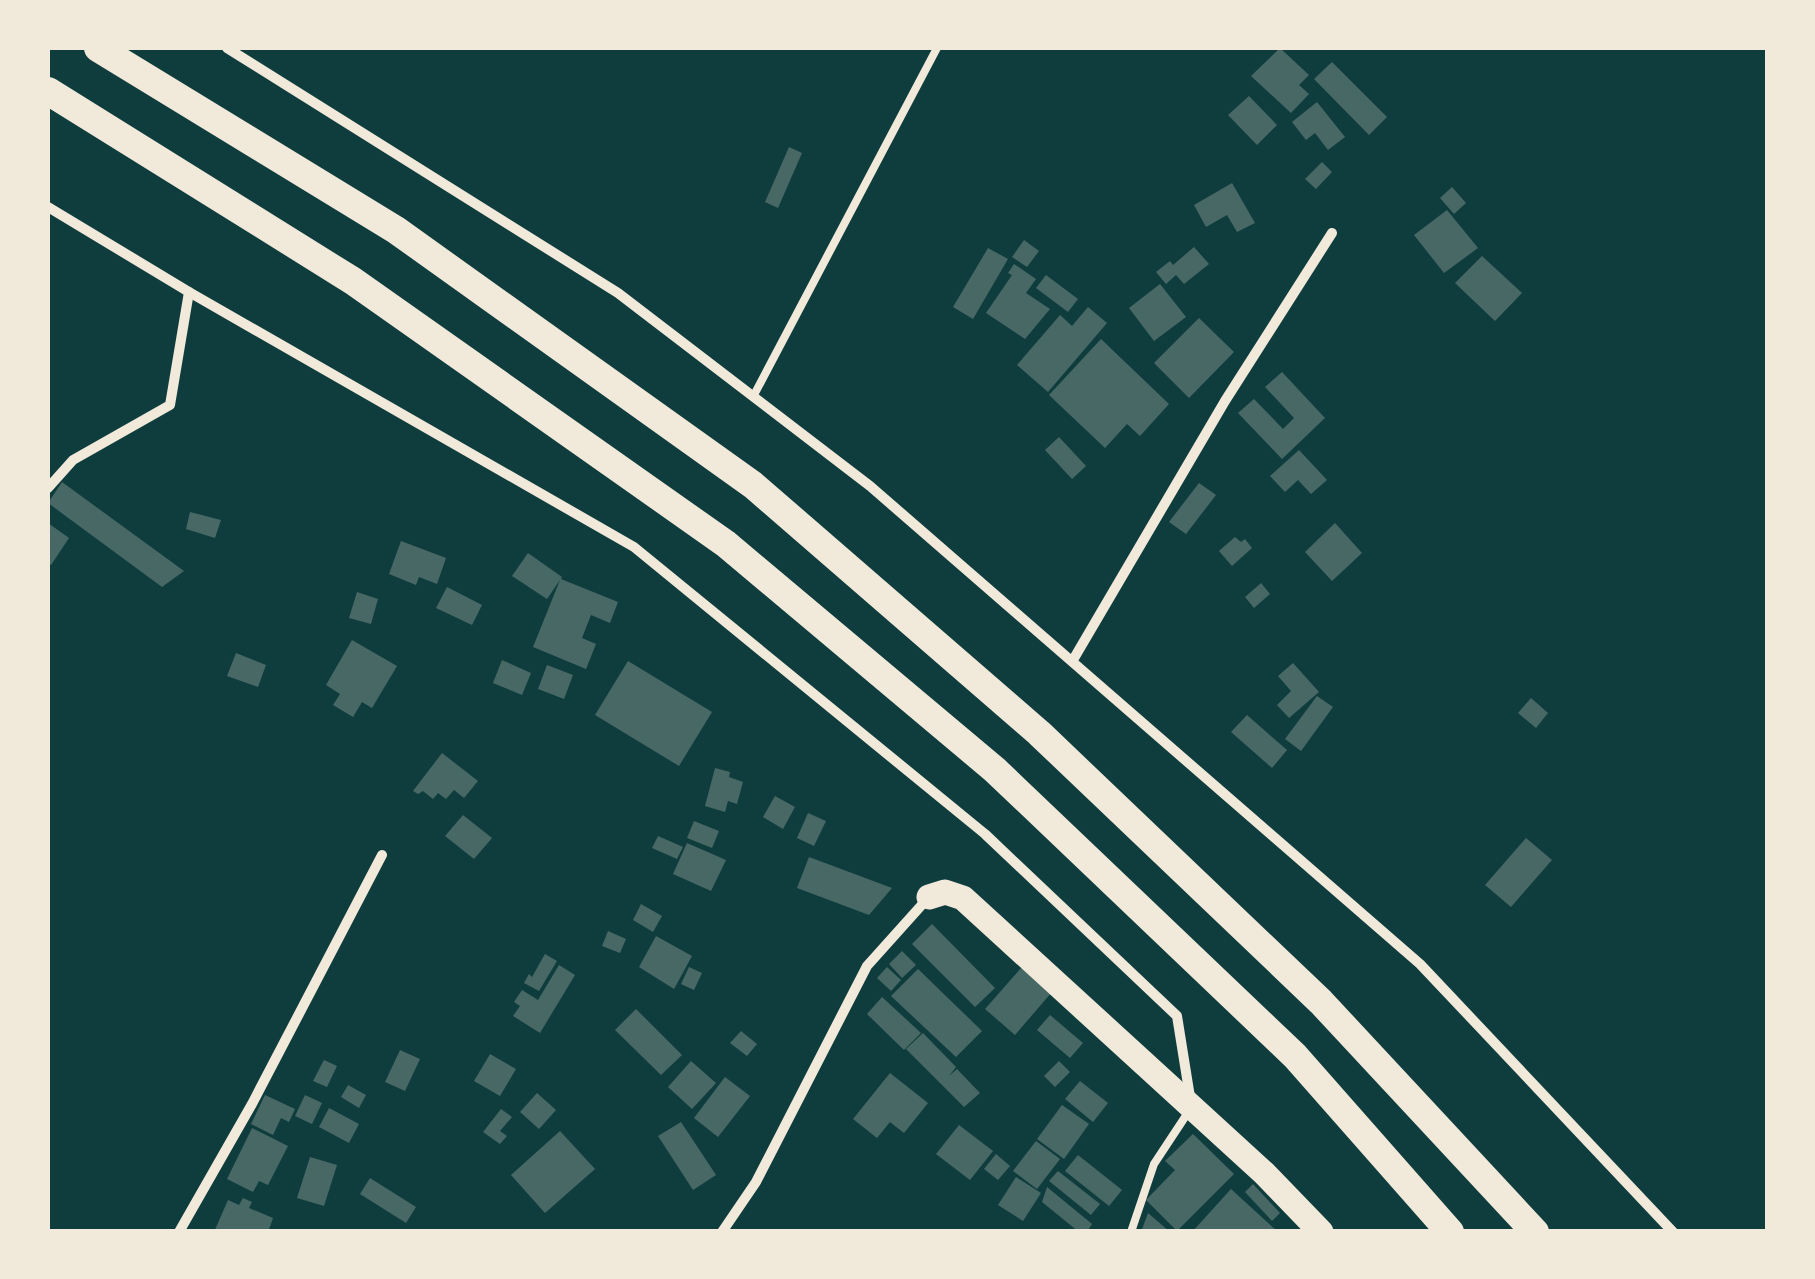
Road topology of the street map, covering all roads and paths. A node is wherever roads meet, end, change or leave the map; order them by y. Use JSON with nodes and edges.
{"nodes":[{"id":1,"x":98,"y":48,"type":"edge"},
{"id":2,"x":227,"y":48,"type":"edge"},
{"id":3,"x":937,"y":48,"type":"edge"},
{"id":4,"x":48,"y":91,"type":"edge"},
{"id":5,"x":48,"y":207,"type":"edge"},
{"id":6,"x":1332,"y":233,"type":"dead end"},
{"id":7,"x":189,"y":292,"type":"junction"},
{"id":8,"x":754,"y":395,"type":"junction"},
{"id":9,"x":48,"y":488,"type":"edge"},
{"id":10,"x":1073,"y":660,"type":"junction"},
{"id":11,"x":382,"y":856,"type":"dead end"},
{"id":12,"x":928,"y":896,"type":"joint"},
{"id":13,"x":1192,"y":1108,"type":"junction"},
{"id":14,"x":180,"y":1232,"type":"edge"},
{"id":15,"x":722,"y":1232,"type":"edge"},
{"id":16,"x":1131,"y":1232,"type":"edge"},
{"id":17,"x":1321,"y":1232,"type":"edge"},
{"id":18,"x":1450,"y":1232,"type":"edge"},
{"id":19,"x":1535,"y":1232,"type":"edge"},
{"id":20,"x":1673,"y":1232,"type":"edge"}],
"edges":[{"from":1,"to":19,"type":"highway"},
{"from":2,"to":8,"type":"street"},
{"from":3,"to":8,"type":"lane"},
{"from":4,"to":18,"type":"highway"},
{"from":5,"to":7,"type":"street"},
{"from":6,"to":10,"type":"street"},
{"from":7,"to":9,"type":"street"},
{"from":7,"to":13,"type":"street"},
{"from":8,"to":10,"type":"street"},
{"from":10,"to":20,"type":"street"},
{"from":11,"to":14,"type":"street"},
{"from":12,"to":13,"type":"main road"},
{"from":12,"to":15,"type":"street"},
{"from":13,"to":16,"type":"lane"},
{"from":13,"to":17,"type":"main road"}]}
